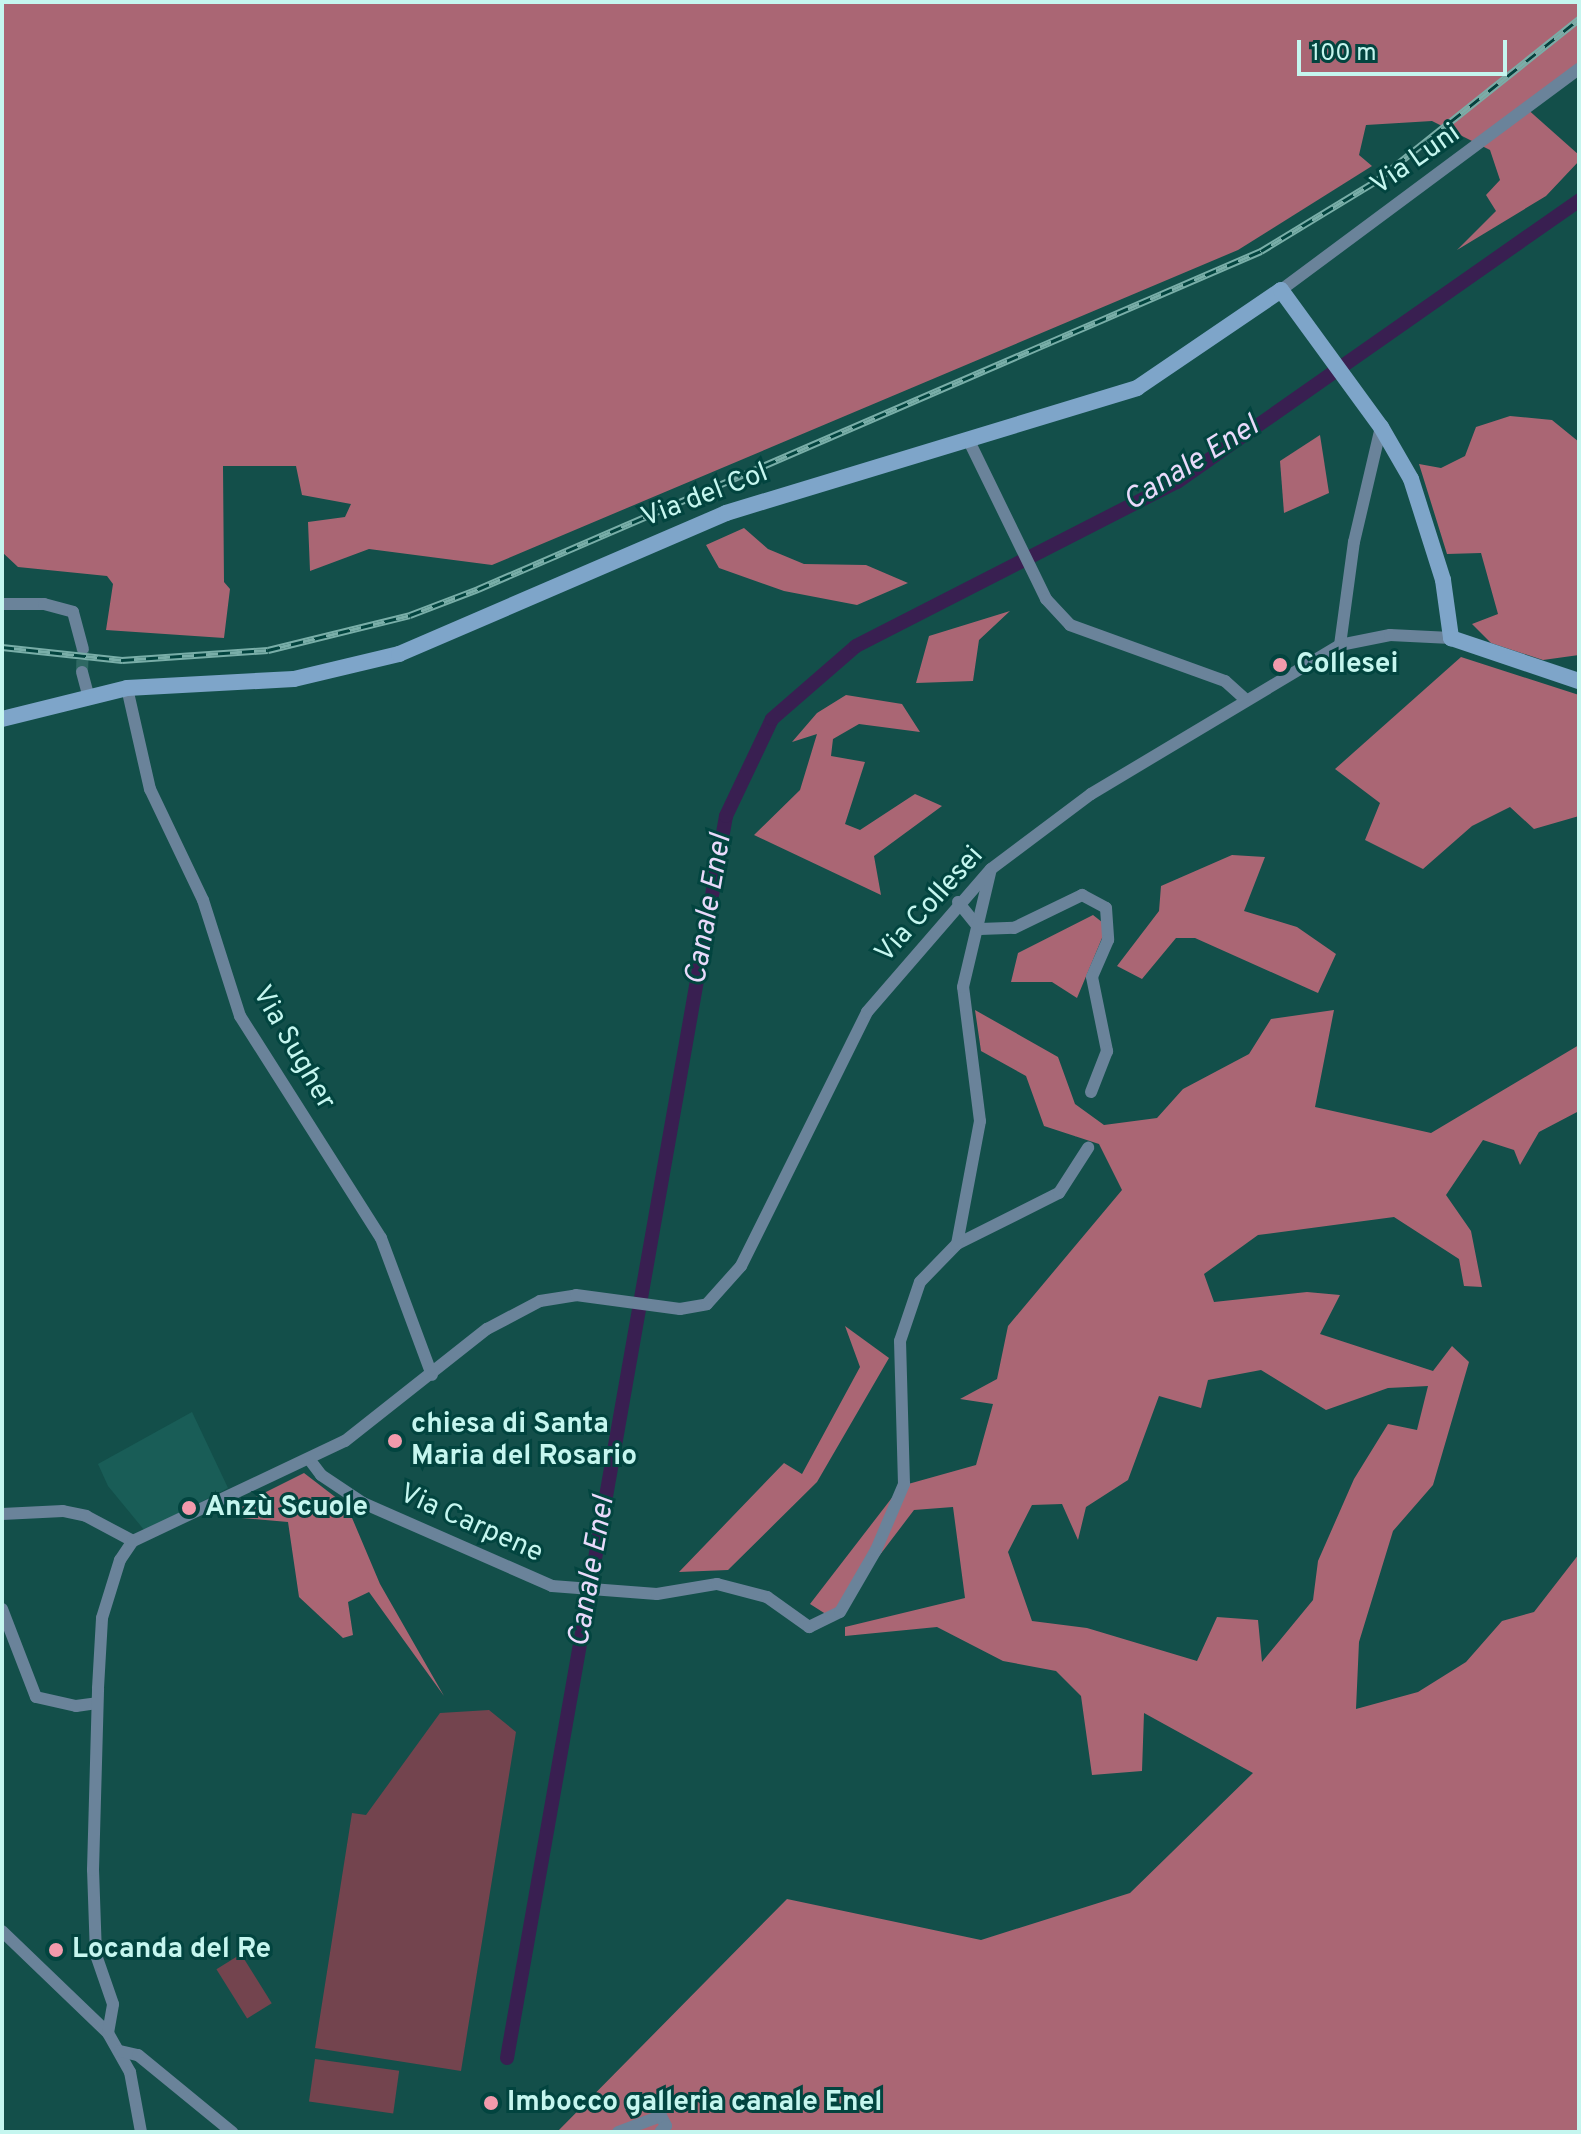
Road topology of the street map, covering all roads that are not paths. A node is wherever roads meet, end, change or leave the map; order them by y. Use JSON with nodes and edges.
{"nodes":[{"id":1,"x":1579,"y":69,"type":"edge"},
{"id":2,"x":1281,"y":290,"type":"junction"},
{"id":3,"x":1381,"y":427,"type":"junction"},
{"id":4,"x":969,"y":441,"type":"junction"},
{"id":5,"x":2,"y":604,"type":"edge"},
{"id":6,"x":1451,"y":638,"type":"junction"},
{"id":7,"x":1340,"y":645,"type":"junction"},
{"id":8,"x":83,"y":649,"type":"tunnel mouth"},
{"id":9,"x":82,"y":672,"type":"tunnel mouth"},
{"id":10,"x":1579,"y":681,"type":"edge"},
{"id":11,"x":127,"y":688,"type":"junction"},
{"id":12,"x":88,"y":695,"type":"junction"},
{"id":13,"x":1244,"y":698,"type":"junction"},
{"id":14,"x":2,"y":719,"type":"edge"},
{"id":15,"x":991,"y":869,"type":"junction"},
{"id":16,"x":958,"y":902,"type":"junction"},
{"id":17,"x":980,"y":929,"type":"junction"},
{"id":18,"x":1091,"y":1092,"type":"dead end"},
{"id":19,"x":1088,"y":1148,"type":"dead end"},
{"id":20,"x":957,"y":1244,"type":"junction"},
{"id":21,"x":432,"y":1375,"type":"junction"},
{"id":22,"x":309,"y":1459,"type":"junction"},
{"id":23,"x":2,"y":1514,"type":"edge"},
{"id":24,"x":133,"y":1541,"type":"junction"},
{"id":25,"x":2,"y":1609,"type":"edge"},
{"id":26,"x":97,"y":1703,"type":"junction"},
{"id":27,"x":2,"y":1931,"type":"edge"},
{"id":28,"x":108,"y":2033,"type":"junction"},
{"id":29,"x":120,"y":2051,"type":"junction"},
{"id":30,"x":141,"y":2132,"type":"edge"},
{"id":31,"x":232,"y":2132,"type":"edge"},
{"id":32,"x":618,"y":2132,"type":"edge"},
{"id":33,"x":660,"y":2132,"type":"edge"}],
"edges":[{"from":1,"to":2,"type":"street","name":"Via Luni"},
{"from":2,"to":3,"type":"street"},
{"from":2,"to":4,"type":"street","name":"Via del Col"},
{"from":3,"to":6,"type":"street"},
{"from":3,"to":7,"type":"street"},
{"from":4,"to":11,"type":"street","name":"Via del Col"},
{"from":4,"to":13,"type":"street"},
{"from":5,"to":8,"type":"street"},
{"from":6,"to":7,"type":"street","name":"Via Collesei"},
{"from":6,"to":10,"type":"street"},
{"from":7,"to":13,"type":"street","name":"Via Collesei"},
{"from":9,"to":12,"type":"street"},
{"from":11,"to":12,"type":"street","name":"Via del Col"},
{"from":11,"to":21,"type":"street","name":"Via Sugher"},
{"from":12,"to":14,"type":"street","name":"Via del Col"},
{"from":13,"to":15,"type":"street","name":"Via Collesei"},
{"from":15,"to":16,"type":"street","name":"Via Collesei"},
{"from":15,"to":17,"type":"street"},
{"from":16,"to":17,"type":"street"},
{"from":16,"to":21,"type":"street","name":"Via Collesei"},
{"from":17,"to":18,"type":"street"},
{"from":17,"to":20,"type":"street"},
{"from":19,"to":20,"type":"street"},
{"from":20,"to":22,"type":"street","name":"Via Carpene"},
{"from":21,"to":22,"type":"street","name":"Via Collesei"},
{"from":22,"to":24,"type":"street","name":"Via Collesei"},
{"from":23,"to":24,"type":"street"},
{"from":24,"to":26,"type":"street"},
{"from":25,"to":26,"type":"street"},
{"from":26,"to":28,"type":"street"},
{"from":27,"to":28,"type":"street"},
{"from":28,"to":29,"type":"street"},
{"from":29,"to":30,"type":"street"},
{"from":29,"to":31,"type":"street"},
{"from":32,"to":33,"type":"street"}]}
